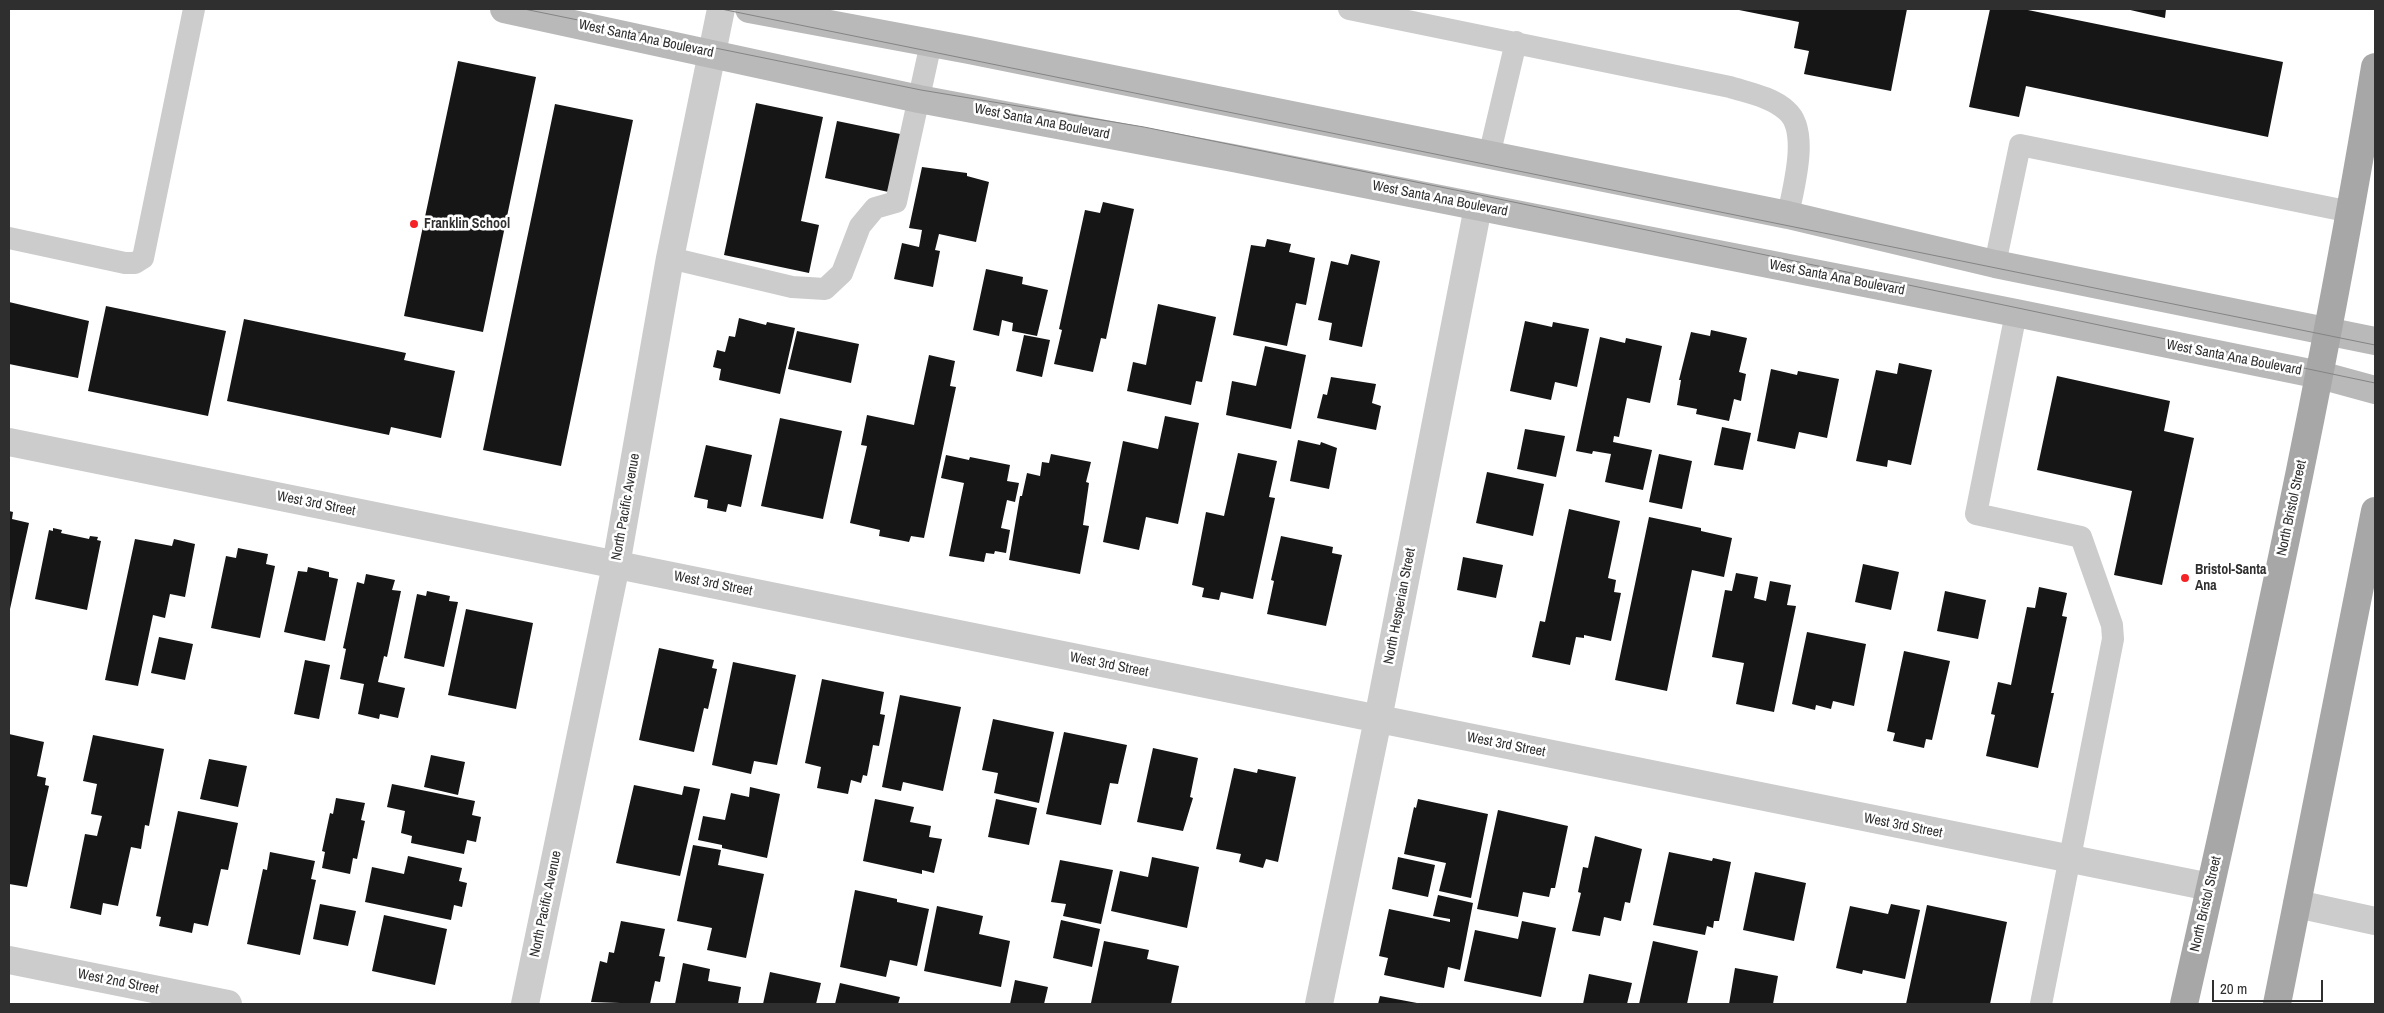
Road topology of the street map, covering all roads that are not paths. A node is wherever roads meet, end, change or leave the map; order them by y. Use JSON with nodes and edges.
{"nodes":[{"id":1,"x":194,"y":9,"type":"edge"},
{"id":2,"x":504,"y":9,"type":"edge"},
{"id":3,"x":721,"y":9,"type":"edge"},
{"id":4,"x":749,"y":9,"type":"edge"},
{"id":5,"x":1349,"y":9,"type":"edge"},
{"id":6,"x":1516,"y":42,"type":"junction"},
{"id":7,"x":931,"y":43,"type":"junction"},
{"id":8,"x":711,"y":53,"type":"junction"},
{"id":9,"x":2375,"y":67,"type":"edge"},
{"id":10,"x":919,"y":99,"type":"junction"},
{"id":11,"x":1489,"y":156,"type":"junction"},
{"id":12,"x":1478,"y":207,"type":"junction"},
{"id":13,"x":2351,"y":212,"type":"junction"},
{"id":14,"x":1788,"y":215,"type":"junction"},
{"id":15,"x":9,"y":238,"type":"edge"},
{"id":16,"x":670,"y":258,"type":"junction"},
{"id":17,"x":1995,"y":264,"type":"junction"},
{"id":18,"x":2016,"y":313,"type":"junction"},
{"id":19,"x":2328,"y":332,"type":"junction"},
{"id":20,"x":2375,"y":341,"type":"edge"},
{"id":21,"x":2320,"y":375,"type":"junction"},
{"id":22,"x":2375,"y":390,"type":"edge"},
{"id":23,"x":9,"y":442,"type":"edge"},
{"id":24,"x":2375,"y":511,"type":"edge"},
{"id":25,"x":616,"y":565,"type":"junction"},
{"id":26,"x":1378,"y":719,"type":"junction"},
{"id":27,"x":2070,"y":859,"type":"junction"},
{"id":28,"x":2210,"y":887,"type":"junction"},
{"id":29,"x":2297,"y":904,"type":"junction"},
{"id":30,"x":2375,"y":921,"type":"edge"},
{"id":31,"x":9,"y":960,"type":"edge"},
{"id":32,"x":228,"y":1004,"type":"edge"},
{"id":33,"x":525,"y":1004,"type":"edge"},
{"id":34,"x":1319,"y":1004,"type":"edge"},
{"id":35,"x":2041,"y":1004,"type":"edge"},
{"id":36,"x":2184,"y":1004,"type":"edge"},
{"id":37,"x":2277,"y":1004,"type":"edge"}],
"edges":[{"from":1,"to":15,"type":"lane"},
{"from":2,"to":8,"type":"main road","name":"West Santa Ana Boulevard"},
{"from":3,"to":8,"type":"street","name":"North Pacific Avenue"},
{"from":4,"to":7,"type":"main road"},
{"from":5,"to":6,"type":"lane"},
{"from":6,"to":11,"type":"lane"},
{"from":6,"to":14,"type":"lane"},
{"from":7,"to":10,"type":"lane"},
{"from":7,"to":11,"type":"main road"},
{"from":8,"to":10,"type":"main road","name":"West Santa Ana Boulevard"},
{"from":8,"to":16,"type":"street","name":"North Pacific Avenue"},
{"from":9,"to":13,"type":"main road","name":"North Bristol Street"},
{"from":10,"to":12,"type":"main road","name":"West Santa Ana Boulevard"},
{"from":10,"to":16,"type":"lane"},
{"from":11,"to":14,"type":"main road"},
{"from":12,"to":18,"type":"main road","name":"West Santa Ana Boulevard"},
{"from":12,"to":26,"type":"street","name":"North Hesperian Street"},
{"from":13,"to":17,"type":"lane"},
{"from":13,"to":19,"type":"main road","name":"North Bristol Street"},
{"from":14,"to":17,"type":"main road"},
{"from":16,"to":25,"type":"street","name":"North Pacific Avenue"},
{"from":17,"to":19,"type":"main road"},
{"from":18,"to":21,"type":"main road","name":"West Santa Ana Boulevard"},
{"from":18,"to":27,"type":"lane"},
{"from":19,"to":20,"type":"main road"},
{"from":19,"to":21,"type":"main road","name":"North Bristol Street"},
{"from":21,"to":22,"type":"main road","name":"West Santa Ana Boulevard"},
{"from":21,"to":28,"type":"main road","name":"North Bristol Street"},
{"from":23,"to":25,"type":"street","name":"West 3rd Street"},
{"from":24,"to":29,"type":"main road"},
{"from":25,"to":26,"type":"street","name":"West 3rd Street"},
{"from":25,"to":33,"type":"street","name":"North Pacific Avenue"},
{"from":26,"to":27,"type":"street","name":"West 3rd Street"},
{"from":26,"to":34,"type":"street","name":"North Hesperian Street"},
{"from":27,"to":28,"type":"street","name":"West 3rd Street"},
{"from":27,"to":35,"type":"lane"},
{"from":28,"to":36,"type":"main road","name":"North Bristol Street"},
{"from":29,"to":30,"type":"street"},
{"from":29,"to":37,"type":"main road"},
{"from":31,"to":32,"type":"street","name":"West 2nd Street"}]}
